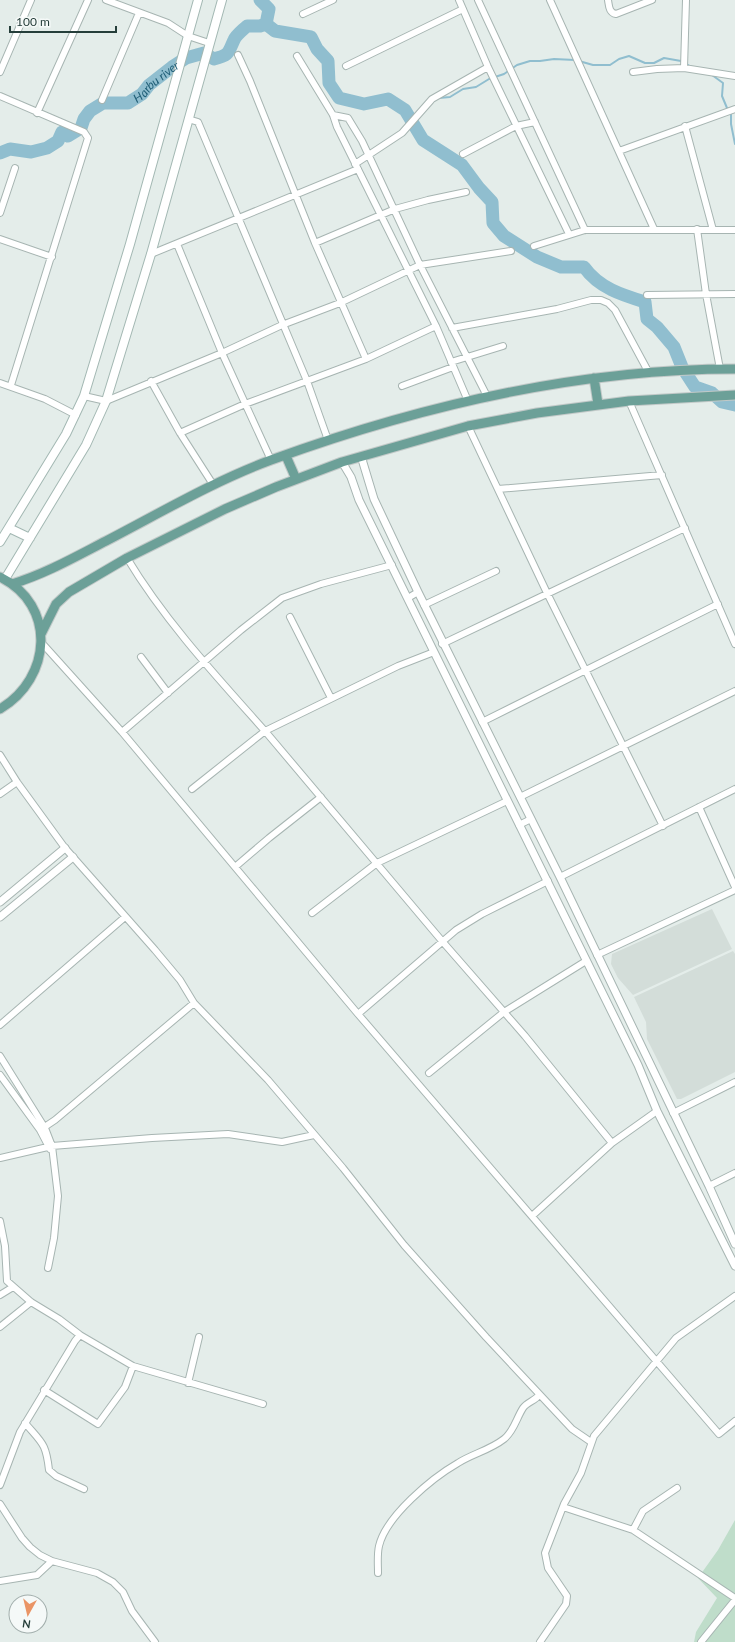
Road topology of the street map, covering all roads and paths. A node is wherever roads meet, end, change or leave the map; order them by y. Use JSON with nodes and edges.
{"nodes":[{"id":1,"x":31,"y":0,"type":"edge"},
{"id":2,"x":88,"y":0,"type":"edge"},
{"id":3,"x":106,"y":0,"type":"edge"},
{"id":4,"x":124,"y":0,"type":"edge"},
{"id":5,"x":198,"y":0,"type":"edge"},
{"id":6,"x":222,"y":0,"type":"edge"},
{"id":7,"x":333,"y":0,"type":"edge"},
{"id":8,"x":459,"y":0,"type":"edge"},
{"id":9,"x":478,"y":0,"type":"edge"},
{"id":10,"x":550,"y":0,"type":"edge"},
{"id":11,"x":608,"y":0,"type":"edge"},
{"id":12,"x":652,"y":0,"type":"edge"},
{"id":13,"x":686,"y":0,"type":"edge"},
{"id":14,"x":121,"y":7,"type":"junction"},
{"id":15,"x":463,"y":9,"type":"junction"},
{"id":16,"x":139,"y":12,"type":"junction"},
{"id":17,"x":303,"y":14,"type":"dead end"},
{"id":18,"x":188,"y":36,"type":"junction"},
{"id":19,"x":209,"y":43,"type":"junction"},
{"id":20,"x":238,"y":55,"type":"dead end"},
{"id":21,"x":297,"y":56,"type":"dead end"},
{"id":22,"x":346,"y":66,"type":"dead end"},
{"id":23,"x":488,"y":67,"type":"junction"},
{"id":24,"x":684,"y":68,"type":"junction"},
{"id":25,"x":0,"y":72,"type":"edge"},
{"id":26,"x":634,"y":72,"type":"dead end"},
{"id":27,"x":735,"y":76,"type":"edge"},
{"id":28,"x":0,"y":96,"type":"edge"},
{"id":29,"x":102,"y":100,"type":"dead end"},
{"id":30,"x":735,"y":109,"type":"edge"},
{"id":31,"x":38,"y":113,"type":"junction"},
{"id":32,"x":333,"y":115,"type":"junction"},
{"id":33,"x":188,"y":119,"type":"junction"},
{"id":34,"x":535,"y":122,"type":"junction"},
{"id":35,"x":516,"y":126,"type":"junction"},
{"id":36,"x":685,"y":126,"type":"junction"},
{"id":37,"x":620,"y":151,"type":"junction"},
{"id":38,"x":463,"y":154,"type":"dead end"},
{"id":39,"x":369,"y":155,"type":"junction"},
{"id":40,"x":356,"y":167,"type":"junction"},
{"id":41,"x":15,"y":168,"type":"dead end"},
{"id":42,"x":466,"y":192,"type":"dead end"},
{"id":43,"x":296,"y":196,"type":"junction"},
{"id":44,"x":395,"y":209,"type":"junction"},
{"id":45,"x":0,"y":213,"type":"edge"},
{"id":46,"x":380,"y":215,"type":"junction"},
{"id":47,"x":237,"y":219,"type":"junction"},
{"id":48,"x":654,"y":229,"type":"junction"},
{"id":49,"x":585,"y":230,"type":"junction"},
{"id":50,"x":698,"y":230,"type":"junction"},
{"id":51,"x":713,"y":230,"type":"junction"},
{"id":52,"x":735,"y":230,"type":"edge"},
{"id":53,"x":569,"y":234,"type":"junction"},
{"id":54,"x":0,"y":239,"type":"edge"},
{"id":55,"x":315,"y":243,"type":"junction"},
{"id":56,"x":177,"y":244,"type":"junction"},
{"id":57,"x":534,"y":246,"type":"dead end"},
{"id":58,"x":511,"y":251,"type":"dead end"},
{"id":59,"x":151,"y":254,"type":"junction"},
{"id":60,"x":52,"y":257,"type":"junction"},
{"id":61,"x":420,"y":265,"type":"junction"},
{"id":62,"x":408,"y":269,"type":"junction"},
{"id":63,"x":706,"y":294,"type":"junction"},
{"id":64,"x":735,"y":294,"type":"edge"},
{"id":65,"x":647,"y":295,"type":"dead end"},
{"id":66,"x":340,"y":303,"type":"junction"},
{"id":67,"x":282,"y":325,"type":"junction"},
{"id":68,"x":436,"y":326,"type":"junction"},
{"id":69,"x":452,"y":328,"type":"junction"},
{"id":70,"x":503,"y":346,"type":"dead end"},
{"id":71,"x":222,"y":353,"type":"junction"},
{"id":72,"x":466,"y":356,"type":"junction"},
{"id":73,"x":366,"y":359,"type":"junction"},
{"id":74,"x":452,"y":365,"type":"junction"},
{"id":75,"x":720,"y":369,"type":"junction"},
{"id":76,"x":735,"y":369,"type":"edge"},
{"id":77,"x":649,"y":373,"type":"junction"},
{"id":78,"x":594,"y":378,"type":"junction"},
{"id":79,"x":151,"y":381,"type":"junction"},
{"id":80,"x":307,"y":381,"type":"junction"},
{"id":81,"x":0,"y":383,"type":"edge"},
{"id":82,"x":11,"y":385,"type":"junction"},
{"id":83,"x":402,"y":386,"type":"dead end"},
{"id":84,"x":735,"y":395,"type":"edge"},
{"id":85,"x":84,"y":396,"type":"junction"},
{"id":86,"x":488,"y":398,"type":"junction"},
{"id":87,"x":106,"y":401,"type":"junction"},
{"id":88,"x":629,"y":401,"type":"junction"},
{"id":89,"x":468,"y":402,"type":"junction"},
{"id":90,"x":245,"y":404,"type":"junction"},
{"id":91,"x":598,"y":404,"type":"junction"},
{"id":92,"x":76,"y":415,"type":"junction"},
{"id":93,"x":468,"y":426,"type":"junction"},
{"id":94,"x":180,"y":433,"type":"junction"},
{"id":95,"x":328,"y":440,"type":"junction"},
{"id":96,"x":286,"y":456,"type":"junction"},
{"id":97,"x":361,"y":456,"type":"junction"},
{"id":98,"x":271,"y":460,"type":"junction"},
{"id":99,"x":342,"y":462,"type":"junction"},
{"id":100,"x":662,"y":475,"type":"junction"},
{"id":101,"x":296,"y":479,"type":"junction"},
{"id":102,"x":214,"y":486,"type":"junction"},
{"id":103,"x":498,"y":489,"type":"junction"},
{"id":104,"x":9,"y":528,"type":"junction"},
{"id":105,"x":685,"y":528,"type":"junction"},
{"id":106,"x":30,"y":538,"type":"junction"},
{"id":107,"x":0,"y":542,"type":"edge"},
{"id":108,"x":127,"y":558,"type":"junction"},
{"id":109,"x":392,"y":565,"type":"junction"},
{"id":110,"x":496,"y":571,"type":"dead end"},
{"id":111,"x":6,"y":580,"type":"edge"},
{"id":112,"x":418,"y":592,"type":"junction"},
{"id":113,"x":547,"y":593,"type":"junction"},
{"id":114,"x":408,"y":598,"type":"junction"},
{"id":115,"x":718,"y":604,"type":"junction"},
{"id":116,"x":424,"y":605,"type":"junction"},
{"id":117,"x":290,"y":616,"type":"dead end"},
{"id":118,"x":41,"y":638,"type":"junction"},
{"id":119,"x":442,"y":644,"type":"junction"},
{"id":120,"x":735,"y":644,"type":"edge"},
{"id":121,"x":434,"y":652,"type":"junction"},
{"id":122,"x":141,"y":657,"type":"dead end"},
{"id":123,"x":204,"y":663,"type":"junction"},
{"id":124,"x":586,"y":669,"type":"junction"},
{"id":125,"x":735,"y":691,"type":"edge"},
{"id":126,"x":168,"y":693,"type":"junction"},
{"id":127,"x":331,"y":698,"type":"junction"},
{"id":128,"x":0,"y":709,"type":"edge"},
{"id":129,"x":482,"y":722,"type":"junction"},
{"id":130,"x":265,"y":731,"type":"junction"},
{"id":131,"x":122,"y":732,"type":"junction"},
{"id":132,"x":625,"y":746,"type":"junction"},
{"id":133,"x":0,"y":755,"type":"edge"},
{"id":134,"x":17,"y":782,"type":"junction"},
{"id":135,"x":192,"y":789,"type":"dead end"},
{"id":136,"x":735,"y":789,"type":"edge"},
{"id":137,"x":0,"y":794,"type":"edge"},
{"id":138,"x":321,"y":797,"type":"junction"},
{"id":139,"x":520,"y":797,"type":"junction"},
{"id":140,"x":507,"y":801,"type":"junction"},
{"id":141,"x":699,"y":807,"type":"junction"},
{"id":142,"x":531,"y":819,"type":"junction"},
{"id":143,"x":519,"y":825,"type":"junction"},
{"id":144,"x":663,"y":826,"type":"junction"},
{"id":145,"x":65,"y":848,"type":"junction"},
{"id":146,"x":73,"y":856,"type":"junction"},
{"id":147,"x":377,"y":863,"type":"junction"},
{"id":148,"x":235,"y":867,"type":"junction"},
{"id":149,"x":560,"y":877,"type":"junction"},
{"id":150,"x":548,"y":881,"type":"junction"},
{"id":151,"x":735,"y":887,"type":"edge"},
{"id":152,"x":735,"y":890,"type":"edge"},
{"id":153,"x":0,"y":902,"type":"edge"},
{"id":154,"x":312,"y":913,"type":"dead end"},
{"id":155,"x":0,"y":916,"type":"edge"},
{"id":156,"x":125,"y":918,"type":"junction"},
{"id":157,"x":442,"y":941,"type":"junction"},
{"id":158,"x":597,"y":955,"type":"junction"},
{"id":159,"x":586,"y":961,"type":"junction"},
{"id":160,"x":194,"y":1003,"type":"junction"},
{"id":161,"x":504,"y":1012,"type":"junction"},
{"id":162,"x":358,"y":1014,"type":"junction"},
{"id":163,"x":0,"y":1025,"type":"edge"},
{"id":164,"x":0,"y":1056,"type":"edge"},
{"id":165,"x":648,"y":1061,"type":"junction"},
{"id":166,"x":638,"y":1065,"type":"junction"},
{"id":167,"x":430,"y":1073,"type":"dead end"},
{"id":168,"x":0,"y":1075,"type":"edge"},
{"id":169,"x":735,"y":1082,"type":"edge"},
{"id":170,"x":657,"y":1111,"type":"junction"},
{"id":171,"x":673,"y":1113,"type":"junction"},
{"id":172,"x":42,"y":1129,"type":"junction"},
{"id":173,"x":314,"y":1136,"type":"junction"},
{"id":174,"x":612,"y":1143,"type":"junction"},
{"id":175,"x":51,"y":1148,"type":"junction"},
{"id":176,"x":0,"y":1158,"type":"edge"},
{"id":177,"x":735,"y":1173,"type":"edge"},
{"id":178,"x":709,"y":1186,"type":"junction"},
{"id":179,"x":532,"y":1216,"type":"junction"},
{"id":180,"x":0,"y":1221,"type":"edge"},
{"id":181,"x":735,"y":1244,"type":"edge"},
{"id":182,"x":735,"y":1266,"type":"edge"},
{"id":183,"x":48,"y":1268,"type":"dead end"},
{"id":184,"x":13,"y":1287,"type":"junction"},
{"id":185,"x":0,"y":1294,"type":"edge"},
{"id":186,"x":735,"y":1296,"type":"edge"},
{"id":187,"x":31,"y":1302,"type":"junction"},
{"id":188,"x":0,"y":1327,"type":"edge"},
{"id":189,"x":80,"y":1335,"type":"junction"},
{"id":190,"x":199,"y":1337,"type":"dead end"},
{"id":191,"x":657,"y":1362,"type":"junction"},
{"id":192,"x":134,"y":1366,"type":"junction"},
{"id":193,"x":188,"y":1383,"type":"junction"},
{"id":194,"x":44,"y":1390,"type":"junction"},
{"id":195,"x":539,"y":1395,"type":"junction"},
{"id":196,"x":263,"y":1404,"type":"dead end"},
{"id":197,"x":735,"y":1420,"type":"edge"},
{"id":198,"x":25,"y":1423,"type":"junction"},
{"id":199,"x":591,"y":1442,"type":"junction"},
{"id":200,"x":0,"y":1459,"type":"edge"},
{"id":201,"x":7,"y":1461,"type":"junction"},
{"id":202,"x":0,"y":1485,"type":"edge"},
{"id":203,"x":677,"y":1488,"type":"dead end"},
{"id":204,"x":84,"y":1489,"type":"dead end"},
{"id":205,"x":0,"y":1504,"type":"edge"},
{"id":206,"x":563,"y":1507,"type":"junction"},
{"id":207,"x":633,"y":1530,"type":"junction"},
{"id":208,"x":52,"y":1561,"type":"junction"},
{"id":209,"x":378,"y":1573,"type":"dead end"},
{"id":210,"x":0,"y":1580,"type":"edge"},
{"id":211,"x":735,"y":1599,"type":"edge"},
{"id":212,"x":153,"y":1641,"type":"edge"},
{"id":213,"x":540,"y":1642,"type":"edge"},
{"id":214,"x":701,"y":1642,"type":"edge"}],
"edges":[{"from":1,"to":25,"type":"street"},
{"from":2,"to":31,"type":"street"},
{"from":3,"to":14,"type":"street"},
{"from":4,"to":14,"type":"street"},
{"from":5,"to":18,"type":"main road"},
{"from":6,"to":19,"type":"main road"},
{"from":7,"to":17,"type":"street"},
{"from":8,"to":15,"type":"street"},
{"from":9,"to":34,"type":"street"},
{"from":10,"to":37,"type":"street"},
{"from":11,"to":12,"type":"street"},
{"from":13,"to":24,"type":"street"},
{"from":14,"to":16,"type":"street"},
{"from":15,"to":22,"type":"street"},
{"from":15,"to":23,"type":"street"},
{"from":16,"to":18,"type":"street"},
{"from":16,"to":29,"type":"street"},
{"from":18,"to":19,"type":"street"},
{"from":18,"to":85,"type":"main road"},
{"from":19,"to":33,"type":"main road"},
{"from":20,"to":43,"type":"street"},
{"from":21,"to":32,"type":"street"},
{"from":23,"to":35,"type":"street"},
{"from":23,"to":39,"type":"street"},
{"from":24,"to":26,"type":"street"},
{"from":24,"to":27,"type":"street"},
{"from":28,"to":31,"type":"street"},
{"from":30,"to":36,"type":"street"},
{"from":31,"to":60,"type":"street"},
{"from":32,"to":39,"type":"street"},
{"from":32,"to":40,"type":"street"},
{"from":33,"to":47,"type":"street"},
{"from":33,"to":59,"type":"main road"},
{"from":34,"to":35,"type":"street"},
{"from":34,"to":49,"type":"street"},
{"from":35,"to":38,"type":"street"},
{"from":35,"to":53,"type":"street"},
{"from":36,"to":37,"type":"street"},
{"from":36,"to":51,"type":"street"},
{"from":37,"to":48,"type":"street"},
{"from":39,"to":40,"type":"street"},
{"from":39,"to":44,"type":"street"},
{"from":40,"to":43,"type":"street"},
{"from":40,"to":46,"type":"street"},
{"from":41,"to":45,"type":"street"},
{"from":42,"to":44,"type":"street"},
{"from":43,"to":47,"type":"street"},
{"from":43,"to":55,"type":"street"},
{"from":44,"to":46,"type":"street"},
{"from":44,"to":61,"type":"street"},
{"from":46,"to":55,"type":"street"},
{"from":46,"to":62,"type":"street"},
{"from":47,"to":56,"type":"street"},
{"from":47,"to":67,"type":"street"},
{"from":48,"to":49,"type":"street"},
{"from":48,"to":50,"type":"street"},
{"from":49,"to":53,"type":"street"},
{"from":50,"to":51,"type":"street"},
{"from":50,"to":63,"type":"street"},
{"from":51,"to":52,"type":"street"},
{"from":53,"to":57,"type":"street"},
{"from":54,"to":60,"type":"street"},
{"from":55,"to":66,"type":"street"},
{"from":56,"to":59,"type":"street"},
{"from":56,"to":71,"type":"street"},
{"from":58,"to":61,"type":"street"},
{"from":59,"to":87,"type":"main road"},
{"from":60,"to":82,"type":"street"},
{"from":61,"to":62,"type":"street"},
{"from":61,"to":69,"type":"street"},
{"from":62,"to":66,"type":"street"},
{"from":62,"to":68,"type":"street"},
{"from":63,"to":64,"type":"street"},
{"from":63,"to":65,"type":"street"},
{"from":63,"to":75,"type":"street"},
{"from":66,"to":67,"type":"street"},
{"from":66,"to":73,"type":"street"},
{"from":67,"to":71,"type":"street"},
{"from":67,"to":80,"type":"street"},
{"from":68,"to":73,"type":"street"},
{"from":68,"to":74,"type":"street"},
{"from":69,"to":72,"type":"street"},
{"from":69,"to":77,"type":"street"},
{"from":70,"to":72,"type":"street"},
{"from":71,"to":79,"type":"street"},
{"from":71,"to":90,"type":"street"},
{"from":72,"to":74,"type":"street"},
{"from":72,"to":86,"type":"street"},
{"from":73,"to":80,"type":"street"},
{"from":74,"to":83,"type":"street"},
{"from":74,"to":89,"type":"street"},
{"from":75,"to":76,"type":"main road"},
{"from":75,"to":77,"type":"main road"},
{"from":77,"to":78,"type":"main road"},
{"from":78,"to":86,"type":"main road"},
{"from":78,"to":91,"type":"main road"},
{"from":79,"to":87,"type":"street"},
{"from":79,"to":94,"type":"street"},
{"from":80,"to":90,"type":"street"},
{"from":80,"to":95,"type":"street"},
{"from":81,"to":82,"type":"street"},
{"from":82,"to":92,"type":"street"},
{"from":84,"to":88,"type":"main road"},
{"from":85,"to":87,"type":"street"},
{"from":85,"to":92,"type":"main road"},
{"from":86,"to":89,"type":"main road"},
{"from":87,"to":106,"type":"main road"},
{"from":88,"to":91,"type":"main road"},
{"from":88,"to":100,"type":"street"},
{"from":89,"to":95,"type":"main road"},
{"from":90,"to":94,"type":"street"},
{"from":90,"to":98,"type":"street"},
{"from":91,"to":93,"type":"main road"},
{"from":92,"to":104,"type":"main road"},
{"from":93,"to":97,"type":"main road"},
{"from":93,"to":103,"type":"street"},
{"from":94,"to":102,"type":"street"},
{"from":95,"to":96,"type":"main road"},
{"from":96,"to":98,"type":"main road"},
{"from":96,"to":101,"type":"main road"},
{"from":97,"to":99,"type":"main road"},
{"from":97,"to":112,"type":"street"},
{"from":98,"to":102,"type":"main road"},
{"from":99,"to":101,"type":"main road"},
{"from":99,"to":109,"type":"street"},
{"from":100,"to":103,"type":"street"},
{"from":100,"to":105,"type":"street"},
{"from":101,"to":108,"type":"main road"},
{"from":102,"to":111,"type":"main road"},
{"from":103,"to":113,"type":"street"},
{"from":104,"to":106,"type":"main road"},
{"from":104,"to":107,"type":"main road"},
{"from":105,"to":113,"type":"street"},
{"from":105,"to":115,"type":"street"},
{"from":106,"to":111,"type":"main road"},
{"from":108,"to":118,"type":"main road"},
{"from":108,"to":123,"type":"street"},
{"from":109,"to":114,"type":"street"},
{"from":109,"to":123,"type":"street"},
{"from":110,"to":116,"type":"street"},
{"from":111,"to":118,"type":"main road"},
{"from":112,"to":114,"type":"street"},
{"from":112,"to":116,"type":"street"},
{"from":113,"to":119,"type":"street"},
{"from":113,"to":124,"type":"street"},
{"from":114,"to":121,"type":"street"},
{"from":115,"to":120,"type":"street"},
{"from":115,"to":124,"type":"street"},
{"from":116,"to":119,"type":"street"},
{"from":117,"to":127,"type":"street"},
{"from":118,"to":128,"type":"main road"},
{"from":118,"to":131,"type":"street"},
{"from":119,"to":129,"type":"street"},
{"from":121,"to":127,"type":"street"},
{"from":121,"to":140,"type":"street"},
{"from":122,"to":126,"type":"street"},
{"from":123,"to":126,"type":"street"},
{"from":123,"to":130,"type":"street"},
{"from":124,"to":129,"type":"street"},
{"from":124,"to":132,"type":"street"},
{"from":125,"to":132,"type":"street"},
{"from":126,"to":131,"type":"street"},
{"from":127,"to":130,"type":"street"},
{"from":129,"to":139,"type":"street"},
{"from":130,"to":135,"type":"street"},
{"from":130,"to":138,"type":"street"},
{"from":131,"to":148,"type":"street"},
{"from":132,"to":139,"type":"street"},
{"from":132,"to":144,"type":"street"},
{"from":133,"to":134,"type":"street"},
{"from":134,"to":137,"type":"street"},
{"from":134,"to":145,"type":"street"},
{"from":136,"to":141,"type":"street"},
{"from":138,"to":147,"type":"street"},
{"from":138,"to":148,"type":"street"},
{"from":139,"to":142,"type":"street"},
{"from":140,"to":143,"type":"street"},
{"from":140,"to":147,"type":"street"},
{"from":141,"to":144,"type":"street"},
{"from":141,"to":151,"type":"street"},
{"from":142,"to":143,"type":"street"},
{"from":142,"to":149,"type":"street"},
{"from":143,"to":150,"type":"street"},
{"from":144,"to":149,"type":"street"},
{"from":145,"to":146,"type":"street"},
{"from":145,"to":153,"type":"street"},
{"from":146,"to":155,"type":"street"},
{"from":146,"to":156,"type":"street"},
{"from":147,"to":154,"type":"street"},
{"from":147,"to":157,"type":"street"},
{"from":148,"to":162,"type":"street"},
{"from":149,"to":158,"type":"street"},
{"from":150,"to":157,"type":"street"},
{"from":150,"to":159,"type":"street"},
{"from":152,"to":158,"type":"street"},
{"from":156,"to":160,"type":"street"},
{"from":156,"to":163,"type":"street"},
{"from":157,"to":161,"type":"street"},
{"from":157,"to":162,"type":"street"},
{"from":158,"to":165,"type":"street"},
{"from":159,"to":161,"type":"street"},
{"from":159,"to":166,"type":"street"},
{"from":160,"to":172,"type":"street"},
{"from":160,"to":173,"type":"street"},
{"from":161,"to":167,"type":"street"},
{"from":161,"to":174,"type":"street"},
{"from":162,"to":179,"type":"street"},
{"from":164,"to":172,"type":"street"},
{"from":165,"to":166,"type":"street"},
{"from":165,"to":171,"type":"street"},
{"from":166,"to":170,"type":"street"},
{"from":168,"to":172,"type":"street"},
{"from":169,"to":171,"type":"street"},
{"from":170,"to":174,"type":"street"},
{"from":170,"to":182,"type":"street"},
{"from":171,"to":178,"type":"street"},
{"from":172,"to":175,"type":"street"},
{"from":173,"to":175,"type":"street"},
{"from":173,"to":195,"type":"street"},
{"from":174,"to":179,"type":"street"},
{"from":175,"to":176,"type":"street"},
{"from":175,"to":183,"type":"street"},
{"from":177,"to":178,"type":"street"},
{"from":178,"to":181,"type":"street"},
{"from":179,"to":191,"type":"street"},
{"from":180,"to":184,"type":"street"},
{"from":184,"to":185,"type":"street"},
{"from":184,"to":187,"type":"street"},
{"from":186,"to":191,"type":"street"},
{"from":187,"to":188,"type":"street"},
{"from":187,"to":189,"type":"street"},
{"from":189,"to":192,"type":"street"},
{"from":189,"to":194,"type":"street"},
{"from":190,"to":193,"type":"street"},
{"from":191,"to":197,"type":"street"},
{"from":191,"to":199,"type":"street"},
{"from":192,"to":193,"type":"street"},
{"from":192,"to":194,"type":"street"},
{"from":193,"to":196,"type":"street"},
{"from":194,"to":198,"type":"street"},
{"from":195,"to":199,"type":"street"},
{"from":195,"to":209,"type":"street"},
{"from":198,"to":201,"type":"street"},
{"from":198,"to":204,"type":"street"},
{"from":199,"to":206,"type":"street"},
{"from":200,"to":201,"type":"street"},
{"from":201,"to":202,"type":"street"},
{"from":203,"to":207,"type":"street"},
{"from":205,"to":208,"type":"street"},
{"from":206,"to":207,"type":"street"},
{"from":206,"to":213,"type":"street"},
{"from":207,"to":211,"type":"street"},
{"from":208,"to":210,"type":"street"},
{"from":208,"to":212,"type":"street"},
{"from":211,"to":214,"type":"street"}]}
